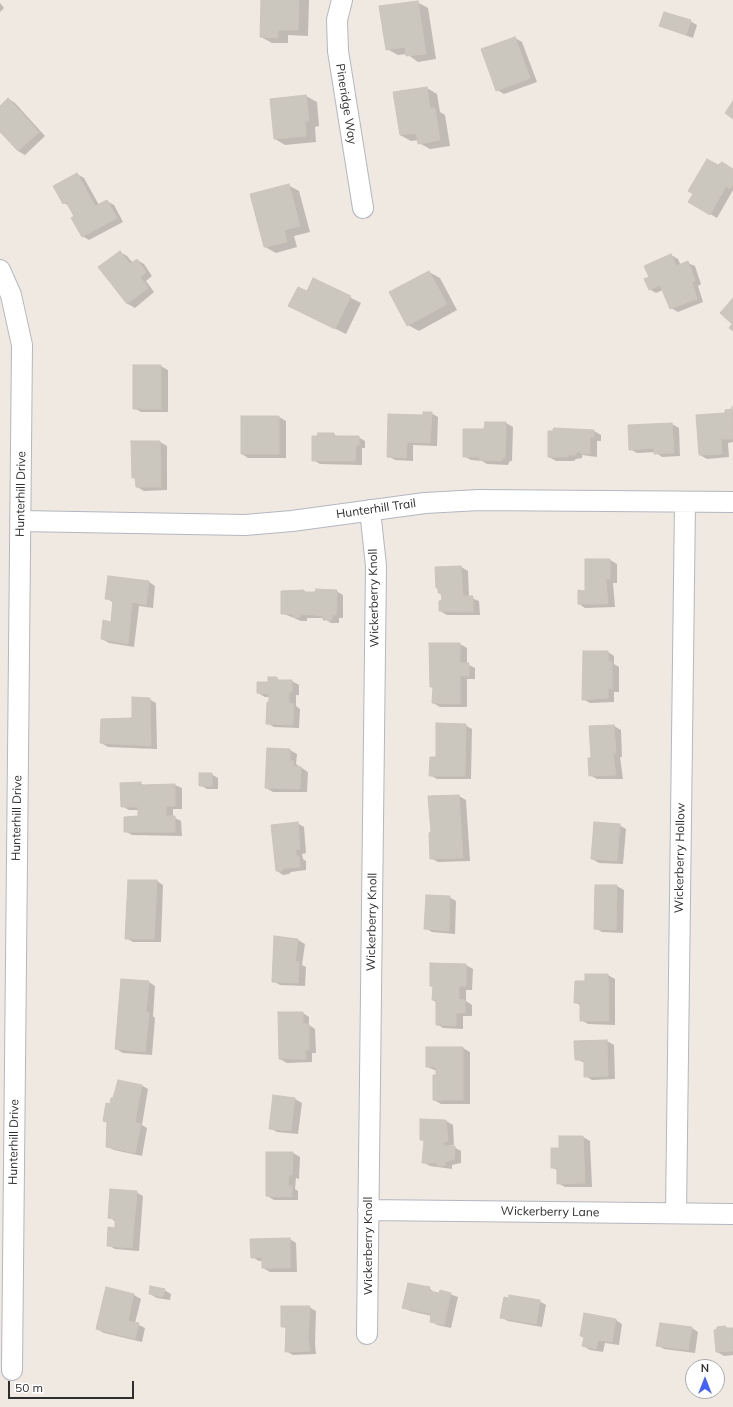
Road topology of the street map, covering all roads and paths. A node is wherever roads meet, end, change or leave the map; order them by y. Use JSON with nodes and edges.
{"nodes":[{"id":1,"x":342,"y":0,"type":"edge"},
{"id":2,"x":364,"y":208,"type":"dead end"},
{"id":3,"x":0,"y":270,"type":"edge"},
{"id":4,"x":684,"y":502,"type":"junction"},
{"id":5,"x":733,"y":502,"type":"edge"},
{"id":6,"x":370,"y":510,"type":"junction"},
{"id":7,"x":20,"y":521,"type":"junction"},
{"id":8,"x":7,"y":1166,"type":"edge"},
{"id":9,"x":368,"y":1210,"type":"junction"},
{"id":10,"x":676,"y":1213,"type":"junction"},
{"id":11,"x":733,"y":1214,"type":"edge"},
{"id":12,"x":367,"y":1334,"type":"dead end"},
{"id":13,"x":12,"y":1370,"type":"dead end"}],
"edges":[{"from":1,"to":2,"type":"street","name":"Pineridge Way"},
{"from":3,"to":7,"type":"street","name":"Hunterhill Drive"},
{"from":4,"to":5,"type":"street","name":"Hunterhill Trail"},
{"from":4,"to":6,"type":"street","name":"Hunterhill Trail"},
{"from":4,"to":10,"type":"street","name":"Wickerberry Hollow"},
{"from":6,"to":7,"type":"street","name":"Hunterhill Trail"},
{"from":6,"to":9,"type":"street","name":"Wickerberry Knoll"},
{"from":7,"to":8,"type":"street","name":"Hunterhill Drive"},
{"from":8,"to":13,"type":"street","name":"Hunterhill Drive"},
{"from":9,"to":10,"type":"street","name":"Wickerberry Lane"},
{"from":9,"to":12,"type":"street","name":"Wickerberry Knoll"},
{"from":10,"to":11,"type":"street","name":"Wickerberry Lane"}]}
